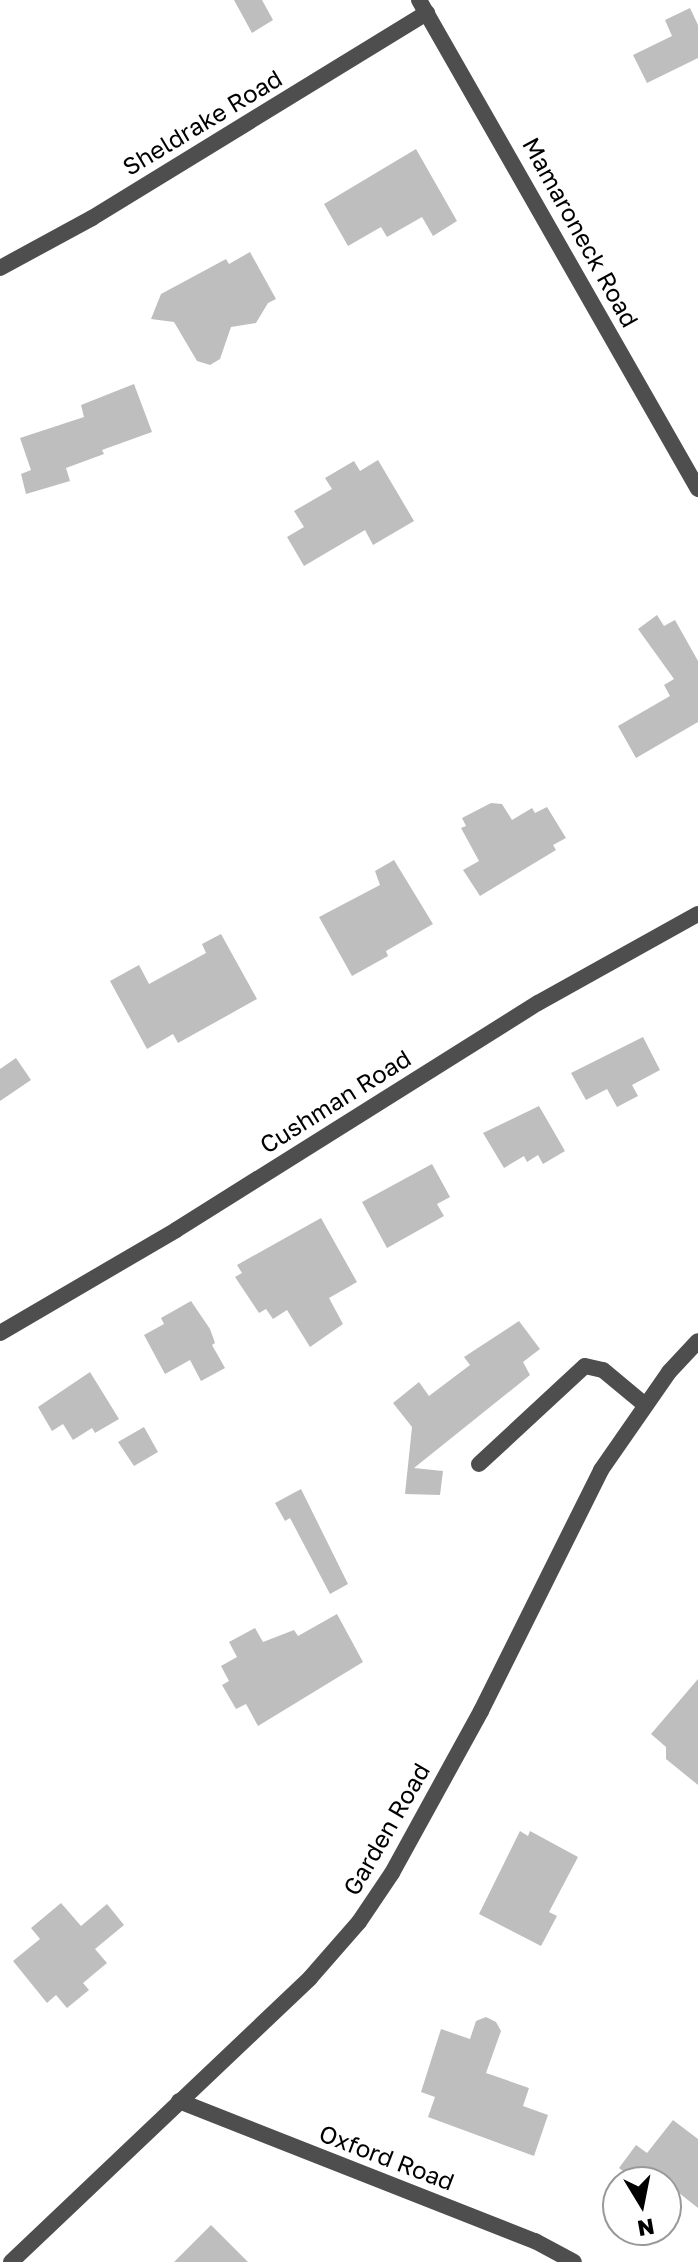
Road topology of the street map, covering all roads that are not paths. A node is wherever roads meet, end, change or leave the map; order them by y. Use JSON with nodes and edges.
{"nodes":[{"id":1,"x":423,"y":7,"type":"edge"},
{"id":2,"x":0,"y":268,"type":"edge"},
{"id":3,"x":698,"y":489,"type":"edge"},
{"id":4,"x":698,"y":914,"type":"edge"},
{"id":5,"x":0,"y":1333,"type":"edge"},
{"id":6,"x":698,"y":1341,"type":"edge"},
{"id":7,"x":644,"y":1404,"type":"junction"},
{"id":8,"x":479,"y":1464,"type":"dead end"},
{"id":9,"x":179,"y":2101,"type":"junction"},
{"id":10,"x":11,"y":2262,"type":"edge"},
{"id":11,"x":574,"y":2262,"type":"edge"}],
"edges":[{"from":1,"to":2,"type":"street","name":"Sheldrake Road"},
{"from":1,"to":3,"type":"street","name":"Mamaroneck Road"},
{"from":4,"to":5,"type":"street","name":"Cushman Road"},
{"from":6,"to":7,"type":"street","name":"Garden Road"},
{"from":7,"to":8,"type":"street"},
{"from":7,"to":9,"type":"street","name":"Garden Road"},
{"from":9,"to":10,"type":"street","name":"Garden Road"},
{"from":9,"to":11,"type":"street","name":"Oxford Road"}]}
